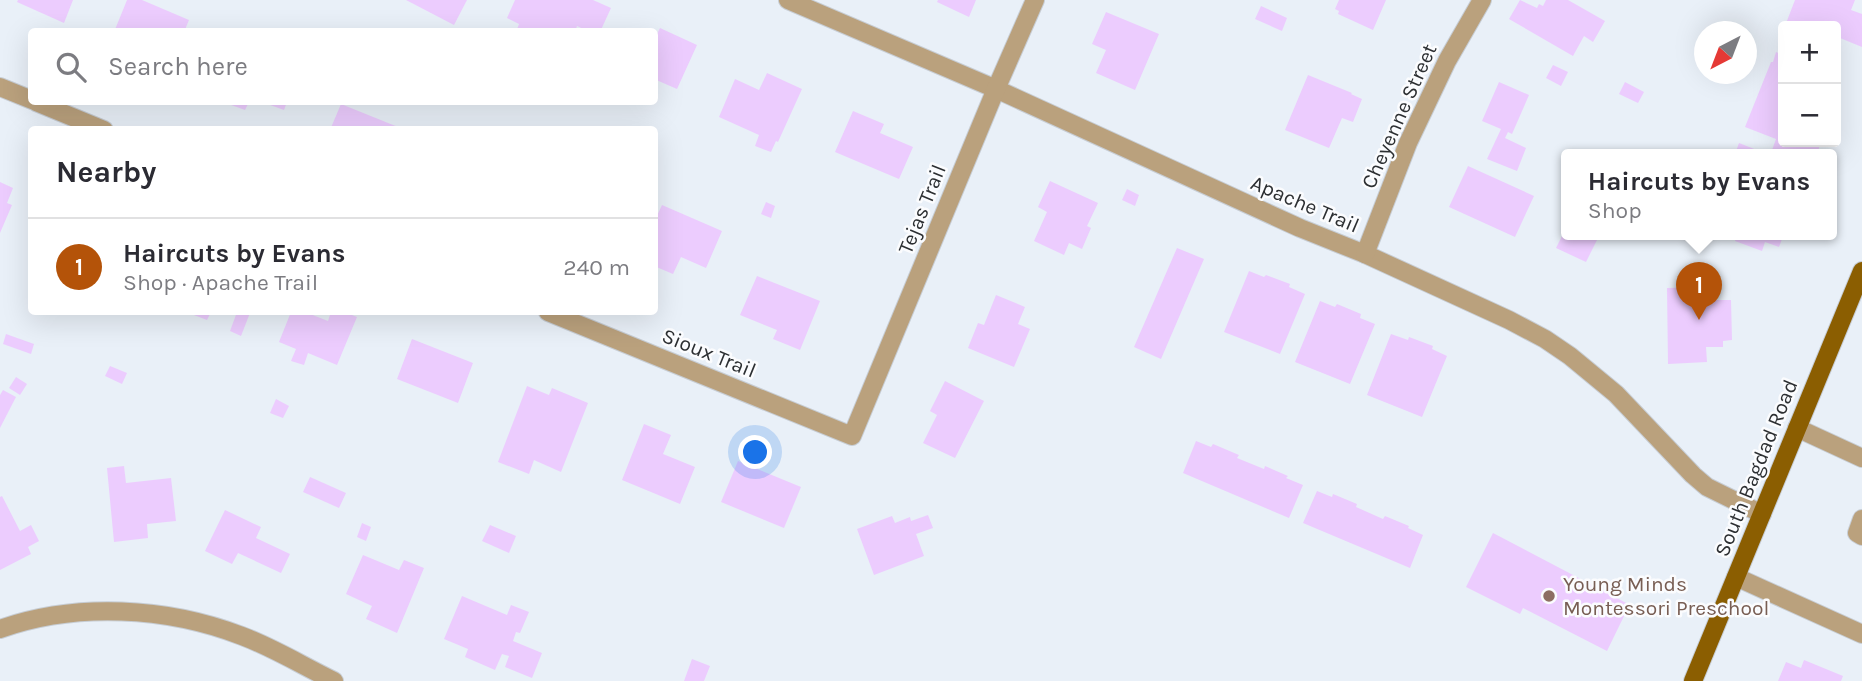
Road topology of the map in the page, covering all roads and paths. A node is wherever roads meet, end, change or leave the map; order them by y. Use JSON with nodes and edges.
{"nodes":[{"id":1,"x":788,"y":0,"type":"edge"},
{"id":2,"x":1035,"y":0,"type":"edge"},
{"id":3,"x":1482,"y":0,"type":"edge"},
{"id":4,"x":0,"y":87,"type":"edge"},
{"id":5,"x":996,"y":89,"type":"junction"},
{"id":6,"x":28,"y":99,"type":"edge"},
{"id":7,"x":44,"y":105,"type":"edge"},
{"id":8,"x":94,"y":126,"type":"edge"},
{"id":9,"x":1365,"y":254,"type":"junction"},
{"id":10,"x":1862,"y":271,"type":"edge"},
{"id":11,"x":555,"y":315,"type":"edge"},
{"id":12,"x":1797,"y":428,"type":"junction"},
{"id":13,"x":852,"y":436,"type":"joint"},
{"id":14,"x":1862,"y":458,"type":"edge"},
{"id":15,"x":1762,"y":514,"type":"junction"},
{"id":16,"x":1862,"y":519,"type":"edge"},
{"id":17,"x":1862,"y":536,"type":"edge"},
{"id":18,"x":1736,"y":576,"type":"junction"},
{"id":19,"x":0,"y":629,"type":"edge"},
{"id":20,"x":1862,"y":634,"type":"edge"},
{"id":21,"x":334,"y":681,"type":"edge"},
{"id":22,"x":1693,"y":681,"type":"edge"}],
"edges":[{"from":1,"to":5,"type":"street","name":"Apache Trail"},
{"from":2,"to":5,"type":"street","name":"Tejas Trail"},
{"from":3,"to":9,"type":"street","name":"Cheyenne Street"},
{"from":4,"to":6,"type":"street"},
{"from":5,"to":9,"type":"street","name":"Apache Trail"},
{"from":5,"to":13,"type":"street","name":"Tejas Trail"},
{"from":7,"to":8,"type":"street"},
{"from":9,"to":15,"type":"street","name":"Apache Trail"},
{"from":10,"to":12,"type":"main road","name":"South Bagdad Road"},
{"from":11,"to":13,"type":"street","name":"Sioux Trail"},
{"from":12,"to":14,"type":"street"},
{"from":12,"to":15,"type":"main road","name":"South Bagdad Road"},
{"from":15,"to":18,"type":"main road","name":"South Bagdad Road"},
{"from":16,"to":17,"type":"street"},
{"from":18,"to":20,"type":"street"},
{"from":18,"to":22,"type":"main road","name":"South Bagdad Road"},
{"from":19,"to":21,"type":"street"}]}
